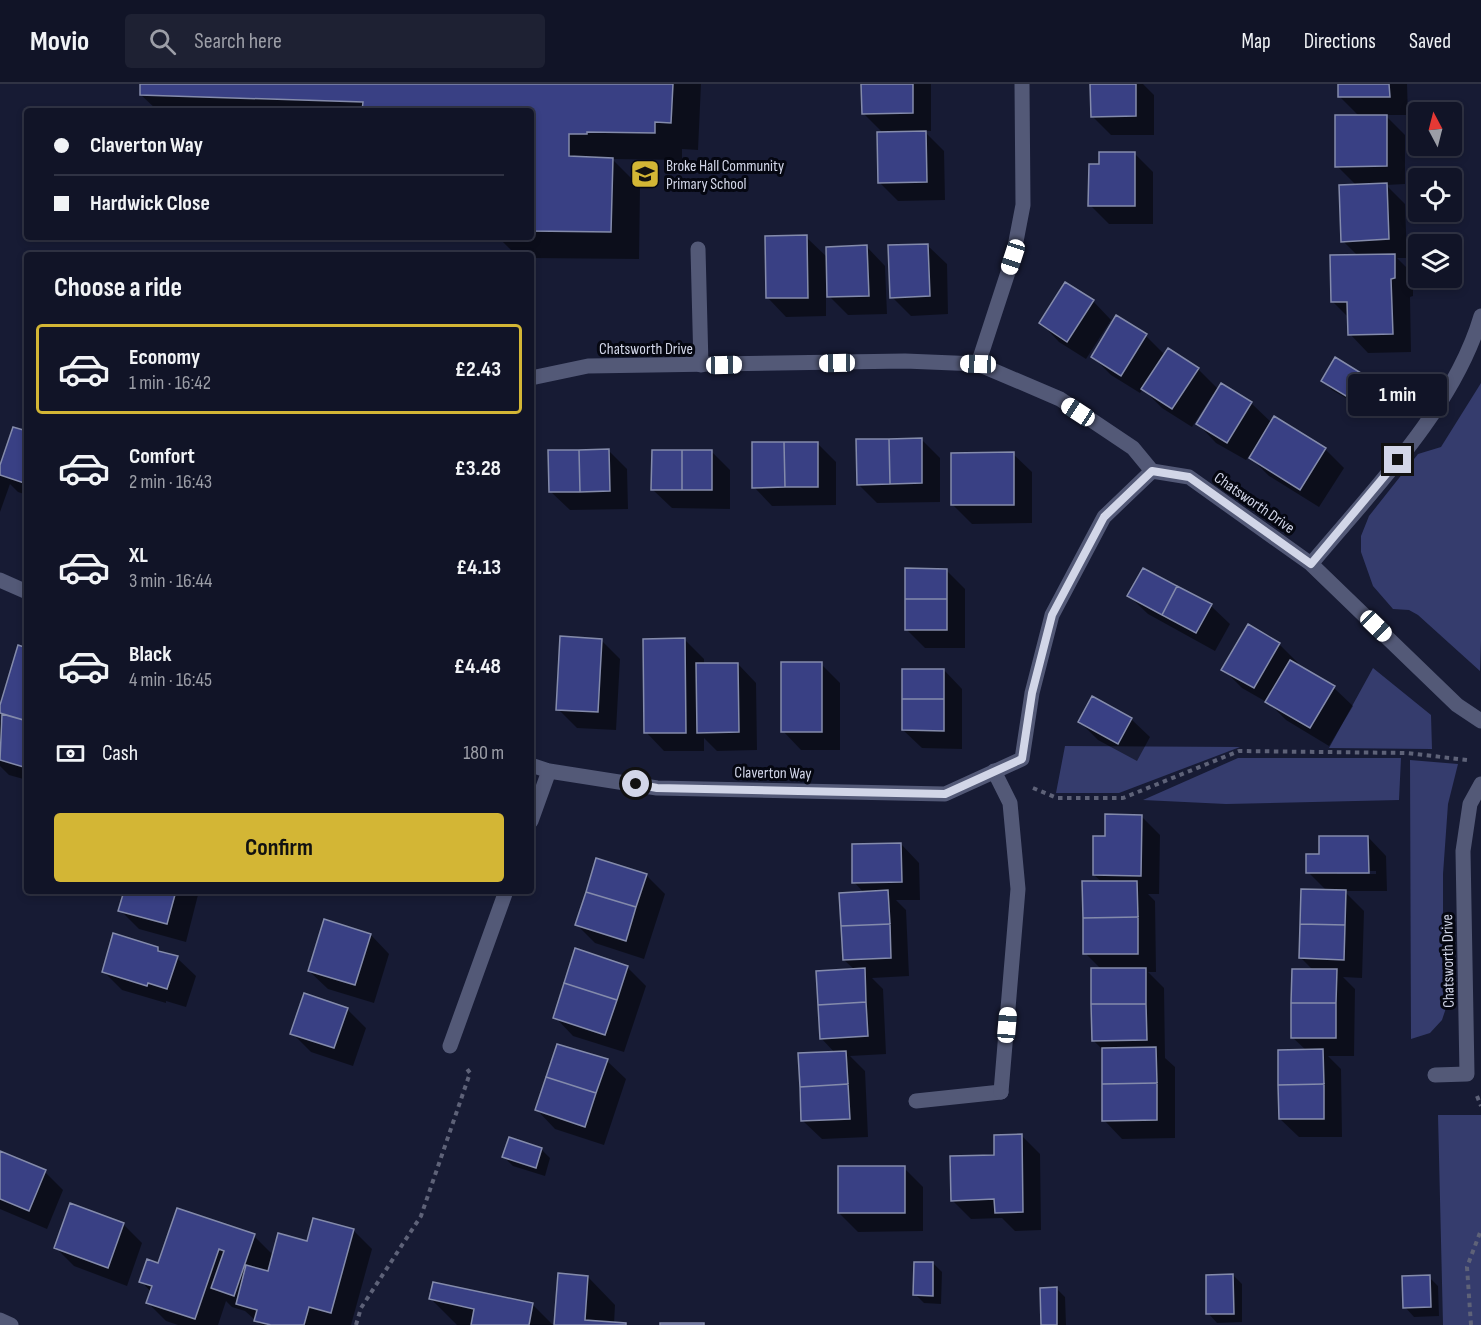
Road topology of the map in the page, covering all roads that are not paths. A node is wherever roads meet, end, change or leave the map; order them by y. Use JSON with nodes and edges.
{"nodes":[{"id":1,"x":1022,"y":84,"type":"edge"},
{"id":2,"x":698,"y":249,"type":"dead end"},
{"id":3,"x":1481,"y":316,"type":"edge"},
{"id":4,"x":978,"y":364,"type":"junction"},
{"id":5,"x":701,"y":365,"type":"junction"},
{"id":6,"x":534,"y":377,"type":"edge"},
{"id":7,"x":1152,"y":471,"type":"junction"},
{"id":8,"x":1311,"y":564,"type":"junction"},
{"id":9,"x":0,"y":580,"type":"edge"},
{"id":10,"x":24,"y":591,"type":"edge"},
{"id":11,"x":1481,"y":721,"type":"edge"},
{"id":12,"x":534,"y":766,"type":"edge"},
{"id":13,"x":549,"y":771,"type":"junction"},
{"id":14,"x":994,"y":771,"type":"junction"},
{"id":15,"x":1481,"y":784,"type":"edge"},
{"id":16,"x":534,"y":813,"type":"edge"},
{"id":17,"x":505,"y":894,"type":"edge"},
{"id":18,"x":450,"y":1046,"type":"road end"},
{"id":19,"x":1435,"y":1075,"type":"dead end"},
{"id":20,"x":916,"y":1101,"type":"dead end"},
{"id":21,"x":0,"y":1320,"type":"edge"},
{"id":22,"x":11,"y":1325,"type":"edge"}],
"edges":[{"from":1,"to":4,"type":"street"},
{"from":2,"to":5,"type":"street"},
{"from":3,"to":8,"type":"street"},
{"from":4,"to":5,"type":"street","name":"Chatsworth Drive"},
{"from":4,"to":7,"type":"street","name":"Chatsworth Drive"},
{"from":5,"to":6,"type":"street","name":"Chatsworth Drive"},
{"from":7,"to":8,"type":"street","name":"Chatsworth Drive"},
{"from":7,"to":14,"type":"street","name":"Claverton Way"},
{"from":8,"to":11,"type":"street","name":"Chatsworth Drive"},
{"from":9,"to":10,"type":"street"},
{"from":12,"to":13,"type":"street","name":"Claverton Way"},
{"from":13,"to":14,"type":"street","name":"Claverton Way"},
{"from":13,"to":16,"type":"street"},
{"from":14,"to":20,"type":"street"},
{"from":15,"to":19,"type":"street","name":"Chatsworth Drive"},
{"from":17,"to":18,"type":"street"},
{"from":21,"to":22,"type":"street"}]}
